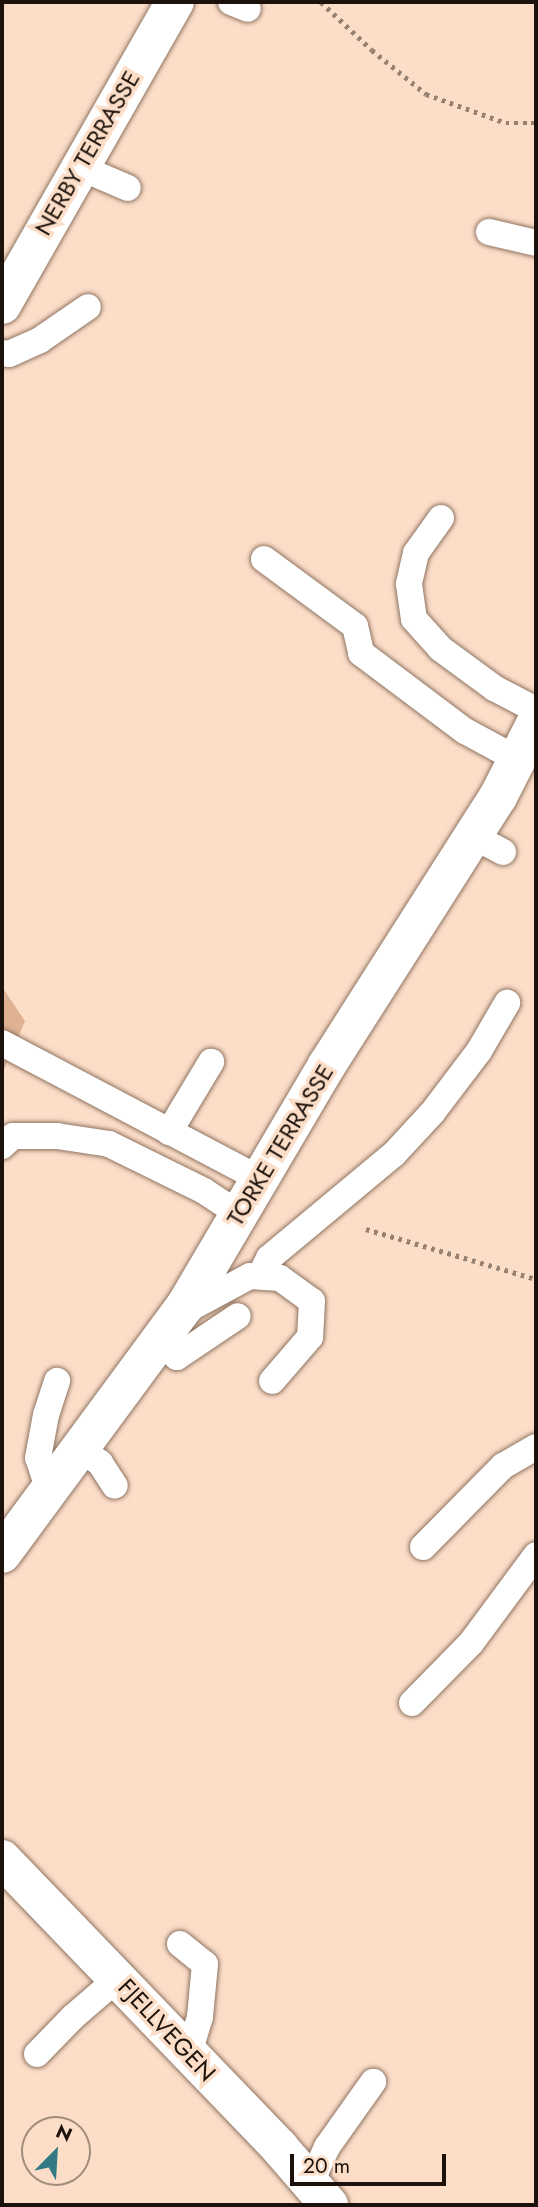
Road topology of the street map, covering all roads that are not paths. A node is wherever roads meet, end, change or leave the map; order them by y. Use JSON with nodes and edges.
{"nodes":[{"id":1,"x":175,"y":2,"type":"edge"},
{"id":2,"x":79,"y":167,"type":"junction"},
{"id":3,"x":128,"y":188,"type":"dead end"},
{"id":4,"x":489,"y":232,"type":"dead end"},
{"id":5,"x":536,"y":243,"type":"edge"},
{"id":6,"x":2,"y":305,"type":"edge"},
{"id":7,"x":88,"y":307,"type":"dead end"},
{"id":8,"x":2,"y":352,"type":"edge"},
{"id":9,"x":441,"y":518,"type":"dead end"},
{"id":10,"x":264,"y":559,"type":"dead end"},
{"id":11,"x":536,"y":710,"type":"edge"},
{"id":12,"x":536,"y":722,"type":"edge"},
{"id":13,"x":517,"y":759,"type":"junction"},
{"id":14,"x":507,"y":1003,"type":"dead end"},
{"id":15,"x":2,"y":1043,"type":"edge"},
{"id":16,"x":211,"y":1062,"type":"dead end"},
{"id":17,"x":169,"y":1132,"type":"junction"},
{"id":18,"x":2,"y":1146,"type":"edge"},
{"id":19,"x":260,"y":1179,"type":"junction"},
{"id":20,"x":239,"y":1214,"type":"junction"},
{"id":21,"x":260,"y":1276,"type":"junction"},
{"id":22,"x":238,"y":1316,"type":"dead end"},
{"id":23,"x":169,"y":1328,"type":"junction"},
{"id":24,"x":57,"y":1381,"type":"dead end"},
{"id":25,"x":272,"y":1381,"type":"dead end"},
{"id":26,"x":536,"y":1447,"type":"edge"},
{"id":27,"x":78,"y":1448,"type":"junction"},
{"id":28,"x":115,"y":1486,"type":"dead end"},
{"id":29,"x":48,"y":1488,"type":"junction"},
{"id":30,"x":7,"y":1536,"type":"edge"},
{"id":31,"x":423,"y":1547,"type":"dead end"},
{"id":32,"x":536,"y":1555,"type":"edge"},
{"id":33,"x":412,"y":1703,"type":"dead end"},
{"id":34,"x":2,"y":1859,"type":"edge"},
{"id":35,"x":180,"y":1944,"type":"dead end"},
{"id":36,"x":118,"y":1978,"type":"junction"},
{"id":37,"x":189,"y":2053,"type":"junction"},
{"id":38,"x":37,"y":2054,"type":"dead end"},
{"id":39,"x":373,"y":2082,"type":"dead end"},
{"id":40,"x":319,"y":2195,"type":"edge"}],
"edges":[{"from":1,"to":2,"type":"street","name":"NERBY TERRASSE"},
{"from":2,"to":3,"type":"lane"},
{"from":2,"to":6,"type":"street","name":"NERBY TERRASSE"},
{"from":4,"to":5,"type":"lane"},
{"from":7,"to":8,"type":"lane"},
{"from":9,"to":11,"type":"lane"},
{"from":10,"to":13,"type":"lane"},
{"from":12,"to":13,"type":"street","name":"TORKE TERRASSE"},
{"from":13,"to":19,"type":"street","name":"TORKE TERRASSE"},
{"from":14,"to":21,"type":"lane"},
{"from":15,"to":17,"type":"lane"},
{"from":16,"to":17,"type":"lane"},
{"from":17,"to":19,"type":"lane"},
{"from":18,"to":20,"type":"lane"},
{"from":19,"to":20,"type":"street","name":"TORKE TERRASSE"},
{"from":20,"to":23,"type":"street","name":"TORKE TERRASSE"},
{"from":21,"to":23,"type":"lane"},
{"from":21,"to":25,"type":"lane"},
{"from":22,"to":23,"type":"lane"},
{"from":23,"to":27,"type":"street","name":"TORKE TERRASSE"},
{"from":24,"to":29,"type":"lane"},
{"from":26,"to":31,"type":"lane"},
{"from":27,"to":28,"type":"lane"},
{"from":27,"to":29,"type":"street","name":"TORKE TERRASSE"},
{"from":29,"to":30,"type":"street","name":"TORKE TERRASSE"},
{"from":32,"to":33,"type":"lane"},
{"from":34,"to":36,"type":"street","name":"FJELLVEGEN"},
{"from":35,"to":37,"type":"lane"},
{"from":36,"to":37,"type":"street","name":"FJELLVEGEN"},
{"from":36,"to":38,"type":"lane"},
{"from":37,"to":40,"type":"street","name":"FJELLVEGEN"},
{"from":39,"to":40,"type":"lane"}]}
